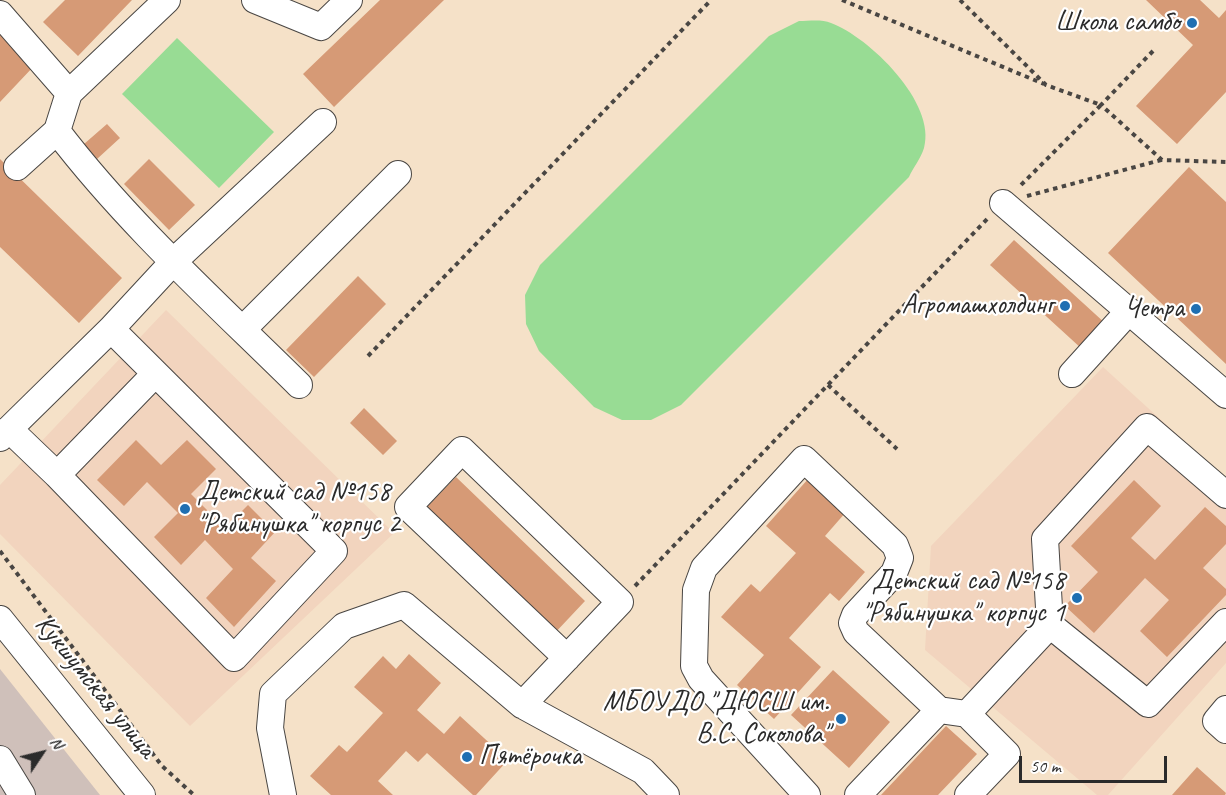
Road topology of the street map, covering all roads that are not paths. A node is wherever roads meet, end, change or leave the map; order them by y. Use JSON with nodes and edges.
{"nodes":[{"id":1,"x":167,"y":0,"type":"edge"},
{"id":2,"x":255,"y":0,"type":"edge"},
{"id":3,"x":349,"y":0,"type":"edge"},
{"id":4,"x":0,"y":14,"type":"edge"},
{"id":5,"x":69,"y":93,"type":"junction"},
{"id":6,"x":323,"y":122,"type":"dead end"},
{"id":7,"x":57,"y":131,"type":"junction"},
{"id":8,"x":17,"y":166,"type":"dead end"},
{"id":9,"x":398,"y":174,"type":"dead end"},
{"id":10,"x":1004,"y":203,"type":"road end"},
{"id":11,"x":174,"y":261,"type":"junction"},
{"id":12,"x":1129,"y":311,"type":"junction"},
{"id":13,"x":111,"y":329,"type":"junction"},
{"id":14,"x":243,"y":329,"type":"junction"},
{"id":15,"x":155,"y":374,"type":"junction"},
{"id":16,"x":1072,"y":374,"type":"dead end"},
{"id":17,"x":299,"y":384,"type":"dead end"},
{"id":18,"x":1226,"y":395,"type":"edge"},
{"id":19,"x":5,"y":433,"type":"edge"},
{"id":20,"x":57,"y":475,"type":"junction"},
{"id":21,"x":1226,"y":495,"type":"edge"},
{"id":22,"x":0,"y":620,"type":"edge"},
{"id":23,"x":1226,"y":622,"type":"edge"},
{"id":24,"x":1050,"y":625,"type":"junction"},
{"id":25,"x":567,"y":658,"type":"junction"},
{"id":26,"x":522,"y":705,"type":"junction"},
{"id":27,"x":1226,"y":709,"type":"edge"},
{"id":28,"x":939,"y":710,"type":"junction"},
{"id":29,"x":967,"y":714,"type":"junction"},
{"id":30,"x":1226,"y":730,"type":"edge"},
{"id":31,"x":142,"y":795,"type":"edge"},
{"id":32,"x":283,"y":795,"type":"edge"},
{"id":33,"x":666,"y":795,"type":"edge"},
{"id":34,"x":807,"y":795,"type":"edge"},
{"id":35,"x":858,"y":795,"type":"edge"},
{"id":36,"x":968,"y":795,"type":"edge"}],
"edges":[{"from":1,"to":5,"type":"street"},
{"from":2,"to":3,"type":"street"},
{"from":4,"to":5,"type":"street"},
{"from":5,"to":7,"type":"street"},
{"from":6,"to":11,"type":"street"},
{"from":7,"to":8,"type":"street"},
{"from":7,"to":11,"type":"street"},
{"from":9,"to":14,"type":"street"},
{"from":10,"to":12,"type":"street"},
{"from":11,"to":13,"type":"street"},
{"from":11,"to":14,"type":"street"},
{"from":12,"to":16,"type":"street"},
{"from":12,"to":18,"type":"street"},
{"from":13,"to":15,"type":"street"},
{"from":13,"to":19,"type":"street"},
{"from":14,"to":17,"type":"street"},
{"from":15,"to":20,"type":"street"},
{"from":15,"to":20,"type":"street"},
{"from":19,"to":20,"type":"street"},
{"from":21,"to":24,"type":"street"},
{"from":22,"to":31,"type":"street","name":"Кукшумская улица"},
{"from":23,"to":24,"type":"street"},
{"from":24,"to":29,"type":"street"},
{"from":25,"to":25,"type":"street"},
{"from":25,"to":26,"type":"street"},
{"from":26,"to":32,"type":"street"},
{"from":26,"to":33,"type":"street"},
{"from":27,"to":30,"type":"street"},
{"from":28,"to":29,"type":"street"},
{"from":28,"to":34,"type":"street"},
{"from":28,"to":35,"type":"street"},
{"from":29,"to":36,"type":"street"}]}
